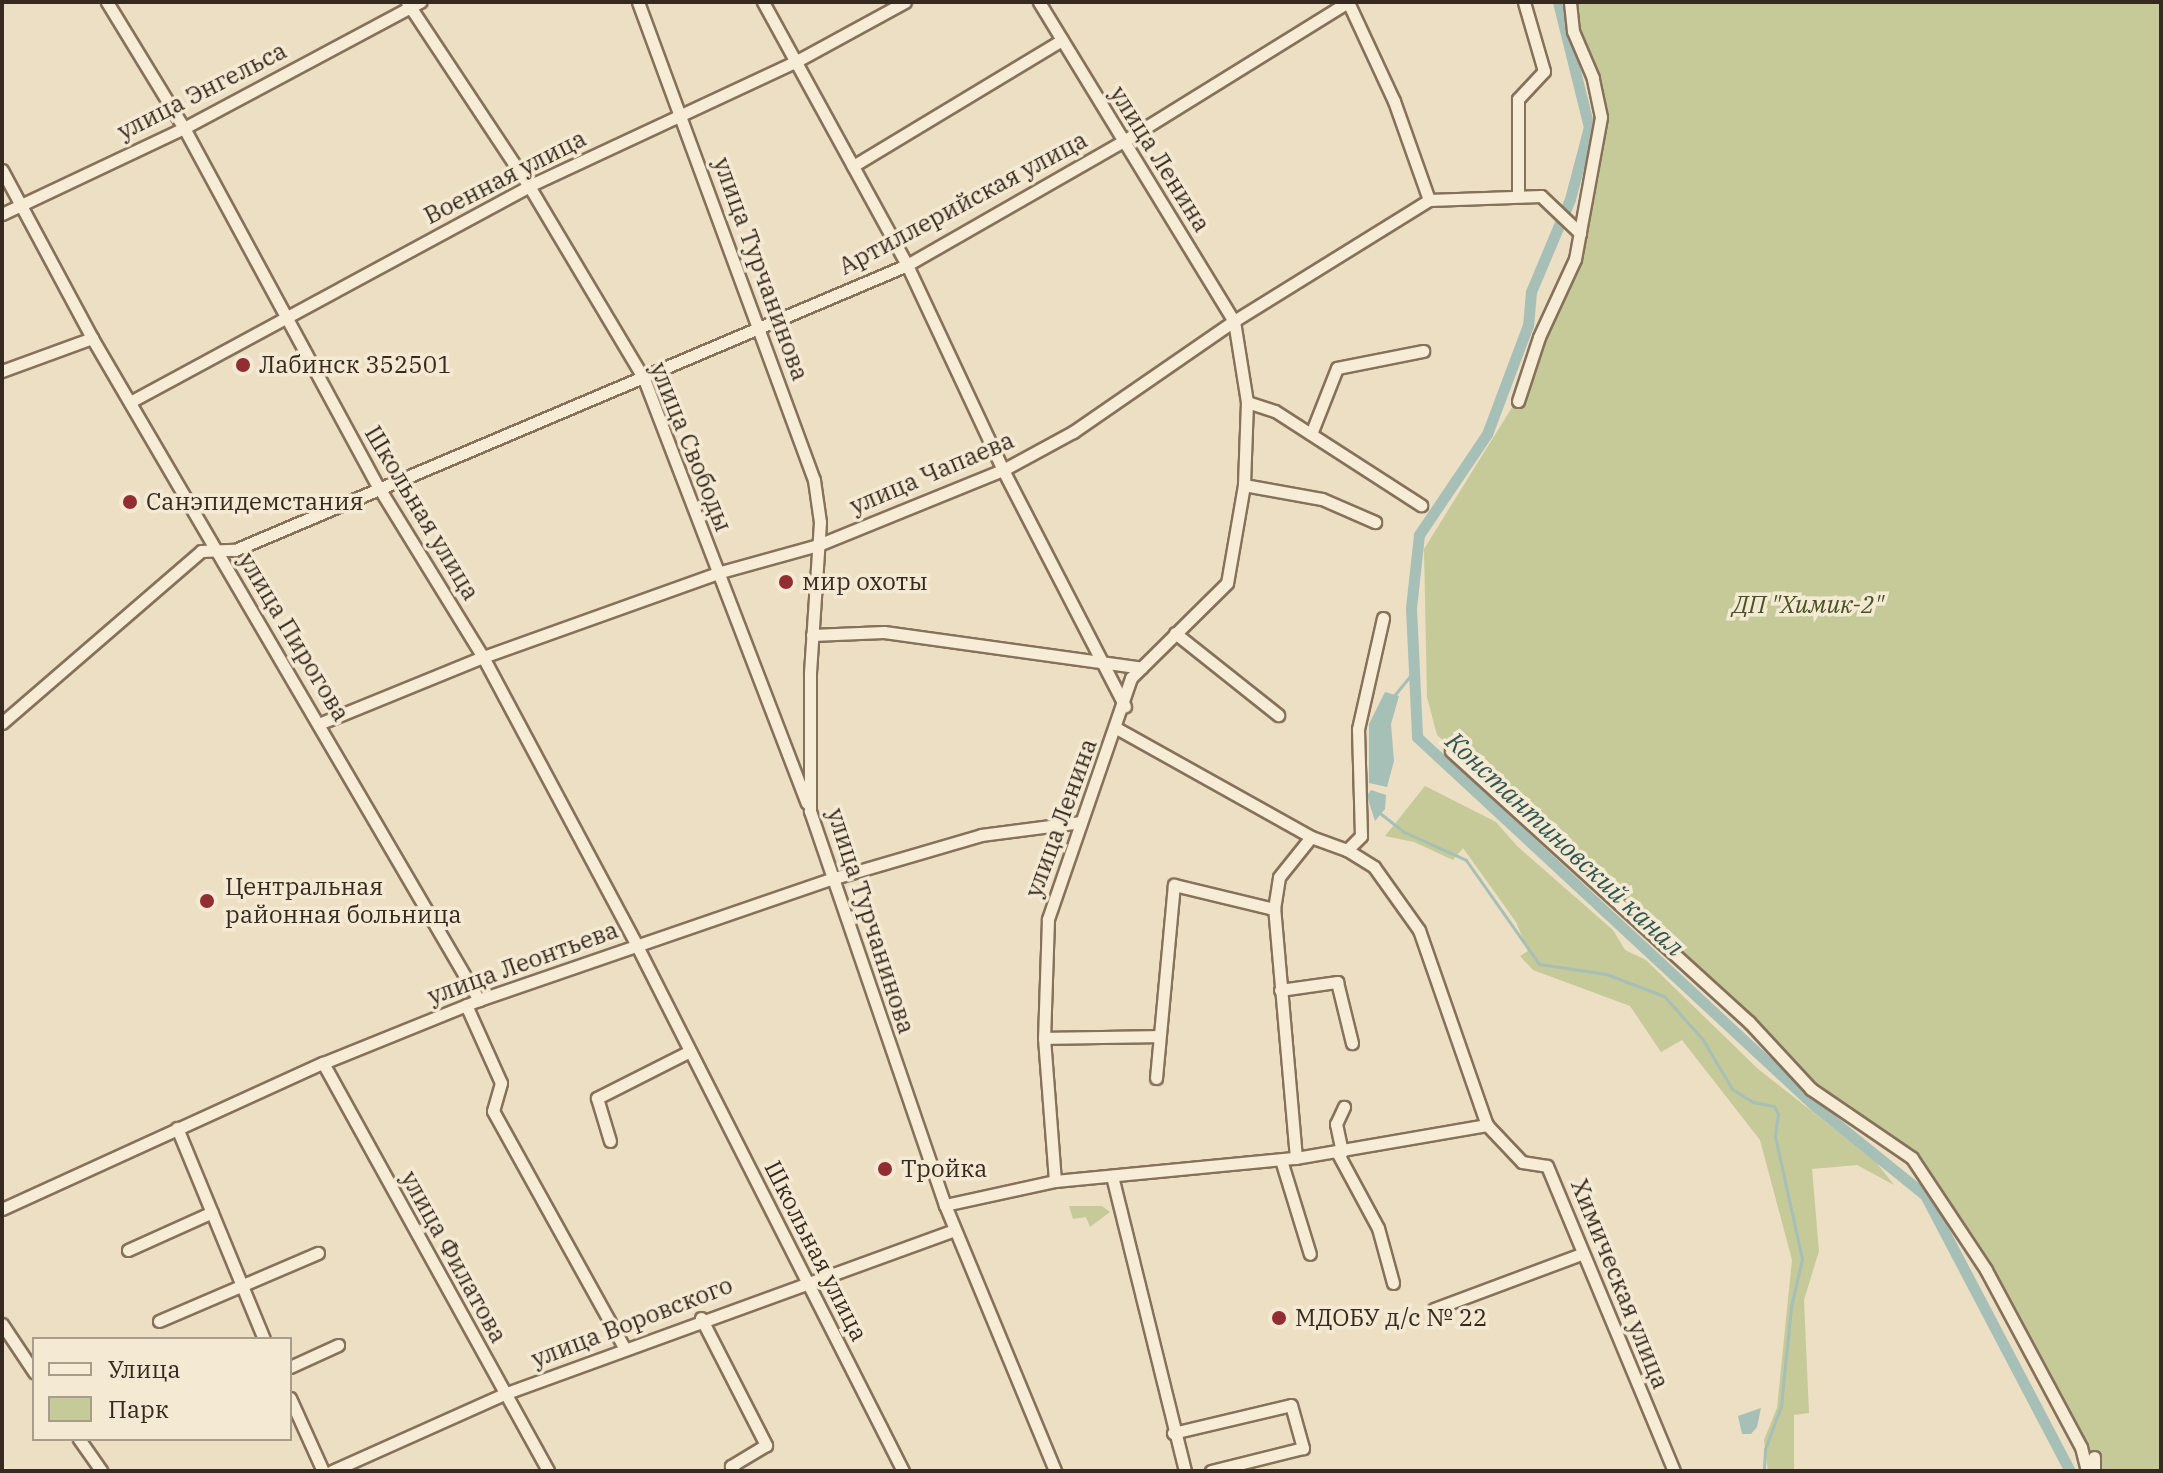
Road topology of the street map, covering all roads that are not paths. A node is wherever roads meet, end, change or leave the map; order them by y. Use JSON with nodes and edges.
{"nodes":[{"id":1,"x":107,"y":2,"type":"edge"},
{"id":2,"x":638,"y":2,"type":"edge"},
{"id":3,"x":763,"y":2,"type":"edge"},
{"id":4,"x":905,"y":2,"type":"edge"},
{"id":5,"x":1039,"y":2,"type":"edge"},
{"id":6,"x":1348,"y":2,"type":"edge"},
{"id":7,"x":1524,"y":2,"type":"edge"},
{"id":8,"x":1570,"y":2,"type":"edge"},
{"id":9,"x":413,"y":4,"type":"edge"},
{"id":10,"x":1062,"y":40,"type":"junction"},
{"id":11,"x":795,"y":62,"type":"junction"},
{"id":12,"x":682,"y":116,"type":"junction"},
{"id":13,"x":184,"y":128,"type":"junction"},
{"id":14,"x":1122,"y":142,"type":"junction"},
{"id":15,"x":853,"y":166,"type":"junction"},
{"id":16,"x":2,"y":170,"type":"edge"},
{"id":17,"x":529,"y":186,"type":"junction"},
{"id":18,"x":1518,"y":194,"type":"junction"},
{"id":19,"x":1429,"y":200,"type":"junction"},
{"id":20,"x":20,"y":204,"type":"junction"},
{"id":21,"x":2,"y":214,"type":"edge"},
{"id":22,"x":1580,"y":233,"type":"junction"},
{"id":23,"x":907,"y":265,"type":"junction"},
{"id":24,"x":286,"y":319,"type":"junction"},
{"id":25,"x":1234,"y":321,"type":"junction"},
{"id":26,"x":759,"y":331,"type":"junction"},
{"id":27,"x":92,"y":338,"type":"junction"},
{"id":28,"x":1423,"y":351,"type":"dead end"},
{"id":29,"x":2,"y":371,"type":"edge"},
{"id":30,"x":644,"y":379,"type":"junction"},
{"id":31,"x":1518,"y":401,"type":"dead end"},
{"id":32,"x":130,"y":402,"type":"junction"},
{"id":33,"x":1247,"y":402,"type":"junction"},
{"id":34,"x":1311,"y":434,"type":"junction"},
{"id":35,"x":1003,"y":470,"type":"junction"},
{"id":36,"x":1244,"y":485,"type":"junction"},
{"id":37,"x":379,"y":488,"type":"junction"},
{"id":38,"x":1421,"y":505,"type":"dead end"},
{"id":39,"x":1375,"y":522,"type":"dead end"},
{"id":40,"x":818,"y":545,"type":"junction"},
{"id":41,"x":218,"y":553,"type":"junction"},
{"id":42,"x":717,"y":573,"type":"junction"},
{"id":43,"x":1383,"y":618,"type":"dead end"},
{"id":44,"x":1175,"y":633,"type":"junction"},
{"id":45,"x":812,"y":635,"type":"junction"},
{"id":46,"x":483,"y":657,"type":"junction"},
{"id":47,"x":1102,"y":662,"type":"junction"},
{"id":48,"x":1142,"y":668,"type":"junction"},
{"id":49,"x":1125,"y":706,"type":"junction"},
{"id":50,"x":1278,"y":715,"type":"dead end"},
{"id":51,"x":2,"y":723,"type":"edge"},
{"id":52,"x":321,"y":723,"type":"junction"},
{"id":53,"x":1118,"y":729,"type":"junction"},
{"id":54,"x":1451,"y":751,"type":"dead end"},
{"id":55,"x":810,"y":811,"type":"junction"},
{"id":56,"x":1081,"y":822,"type":"junction"},
{"id":57,"x":1311,"y":837,"type":"junction"},
{"id":58,"x":1347,"y":850,"type":"junction"},
{"id":59,"x":831,"y":879,"type":"junction"},
{"id":60,"x":1274,"y":909,"type":"junction"},
{"id":61,"x":636,"y":944,"type":"junction"},
{"id":62,"x":1280,"y":990,"type":"junction"},
{"id":63,"x":479,"y":1000,"type":"junction"},
{"id":64,"x":466,"y":1005,"type":"junction"},
{"id":65,"x":1159,"y":1036,"type":"junction"},
{"id":66,"x":1044,"y":1038,"type":"junction"},
{"id":67,"x":1352,"y":1043,"type":"dead end"},
{"id":68,"x":690,"y":1051,"type":"junction"},
{"id":69,"x":323,"y":1063,"type":"junction"},
{"id":70,"x":1156,"y":1078,"type":"dead end"},
{"id":71,"x":1344,"y":1107,"type":"dead end"},
{"id":72,"x":1487,"y":1125,"type":"junction"},
{"id":73,"x":177,"y":1128,"type":"junction"},
{"id":74,"x":610,"y":1141,"type":"dead end"},
{"id":75,"x":1340,"y":1152,"type":"junction"},
{"id":76,"x":1296,"y":1158,"type":"junction"},
{"id":77,"x":1281,"y":1160,"type":"junction"},
{"id":78,"x":1112,"y":1176,"type":"junction"},
{"id":79,"x":1055,"y":1181,"type":"junction"},
{"id":80,"x":945,"y":1205,"type":"junction"},
{"id":81,"x":2,"y":1209,"type":"edge"},
{"id":82,"x":212,"y":1212,"type":"junction"},
{"id":83,"x":954,"y":1230,"type":"junction"},
{"id":84,"x":128,"y":1250,"type":"dead end"},
{"id":85,"x":318,"y":1253,"type":"dead end"},
{"id":86,"x":1310,"y":1254,"type":"dead end"},
{"id":87,"x":1581,"y":1254,"type":"junction"},
{"id":88,"x":806,"y":1282,"type":"junction"},
{"id":89,"x":241,"y":1283,"type":"junction"},
{"id":90,"x":1393,"y":1283,"type":"dead end"},
{"id":91,"x":1434,"y":1309,"type":"dead end"},
{"id":92,"x":701,"y":1318,"type":"junction"},
{"id":93,"x":159,"y":1321,"type":"dead end"},
{"id":94,"x":2,"y":1324,"type":"edge"},
{"id":95,"x":263,"y":1337,"type":"edge"},
{"id":96,"x":338,"y":1345,"type":"dead end"},
{"id":97,"x":625,"y":1349,"type":"junction"},
{"id":98,"x":292,"y":1366,"type":"edge"},
{"id":99,"x":32,"y":1369,"type":"edge"},
{"id":100,"x":504,"y":1394,"type":"junction"},
{"id":101,"x":292,"y":1402,"type":"edge"},
{"id":102,"x":1173,"y":1433,"type":"junction"},
{"id":103,"x":80,"y":1441,"type":"edge"},
{"id":104,"x":2094,"y":1457,"type":"dead end"},
{"id":105,"x":101,"y":1471,"type":"edge"},
{"id":106,"x":323,"y":1471,"type":"edge"},
{"id":107,"x":332,"y":1471,"type":"edge"},
{"id":108,"x":548,"y":1471,"type":"edge"},
{"id":109,"x":734,"y":1471,"type":"edge"},
{"id":110,"x":903,"y":1471,"type":"edge"},
{"id":111,"x":1055,"y":1471,"type":"edge"},
{"id":112,"x":1185,"y":1471,"type":"edge"},
{"id":113,"x":1211,"y":1471,"type":"edge"},
{"id":114,"x":1674,"y":1471,"type":"edge"},
{"id":115,"x":2087,"y":1471,"type":"edge"},
{"id":116,"x":2094,"y":1471,"type":"edge"}],
"edges":[{"from":1,"to":13,"type":"street","name":"Школьная улица"},
{"from":2,"to":12,"type":"street","name":"улица Турчанинова"},
{"from":3,"to":11,"type":"street"},
{"from":4,"to":11,"type":"street","name":"Военная улица"},
{"from":5,"to":10,"type":"street","name":"улица Ленина"},
{"from":6,"to":14,"type":"street","name":"Артиллерийская улица"},
{"from":6,"to":19,"type":"street"},
{"from":7,"to":18,"type":"street"},
{"from":8,"to":22,"type":"street"},
{"from":9,"to":13,"type":"street","name":"улица Энгельса"},
{"from":9,"to":17,"type":"street","name":"улица Свободы"},
{"from":10,"to":14,"type":"street","name":"улица Ленина"},
{"from":10,"to":15,"type":"street"},
{"from":11,"to":12,"type":"street","name":"Военная улица"},
{"from":11,"to":15,"type":"street"},
{"from":12,"to":17,"type":"street","name":"Военная улица"},
{"from":12,"to":26,"type":"street","name":"улица Турчанинова"},
{"from":13,"to":20,"type":"street","name":"улица Энгельса"},
{"from":13,"to":24,"type":"street","name":"Школьная улица"},
{"from":14,"to":23,"type":"street","name":"Артиллерийская улица"},
{"from":14,"to":25,"type":"street","name":"улица Ленина"},
{"from":15,"to":23,"type":"street"},
{"from":16,"to":20,"type":"street","name":"улица Пирогова"},
{"from":17,"to":24,"type":"street","name":"Военная улица"},
{"from":17,"to":30,"type":"street","name":"улица Свободы"},
{"from":18,"to":19,"type":"street","name":"улица Чапаева"},
{"from":18,"to":22,"type":"street"},
{"from":19,"to":25,"type":"street","name":"улица Чапаева"},
{"from":20,"to":21,"type":"street","name":"улица Энгельса"},
{"from":20,"to":27,"type":"street","name":"улица Пирогова"},
{"from":22,"to":31,"type":"street"},
{"from":23,"to":26,"type":"street","name":"Артиллерийская улица"},
{"from":23,"to":35,"type":"street"},
{"from":24,"to":32,"type":"street","name":"Военная улица"},
{"from":24,"to":37,"type":"street","name":"Школьная улица"},
{"from":25,"to":33,"type":"street","name":"улица Ленина"},
{"from":25,"to":35,"type":"street","name":"улица Чапаева"},
{"from":26,"to":30,"type":"street","name":"Артиллерийская улица"},
{"from":26,"to":40,"type":"street","name":"улица Турчанинова"},
{"from":27,"to":29,"type":"street"},
{"from":27,"to":32,"type":"street","name":"улица Пирогова"},
{"from":28,"to":34,"type":"street"},
{"from":30,"to":37,"type":"street","name":"Артиллерийская улица"},
{"from":30,"to":42,"type":"street","name":"улица Свободы"},
{"from":32,"to":41,"type":"street","name":"улица Пирогова"},
{"from":33,"to":34,"type":"street"},
{"from":33,"to":36,"type":"street","name":"улица Ленина"},
{"from":34,"to":38,"type":"street"},
{"from":35,"to":40,"type":"street","name":"улица Чапаева"},
{"from":35,"to":47,"type":"street"},
{"from":36,"to":39,"type":"street"},
{"from":36,"to":44,"type":"street","name":"улица Ленина"},
{"from":37,"to":41,"type":"street","name":"Артиллерийская улица"},
{"from":37,"to":46,"type":"street","name":"Школьная улица"},
{"from":40,"to":42,"type":"street","name":"улица Чапаева"},
{"from":40,"to":45,"type":"street","name":"улица Турчанинова"},
{"from":41,"to":51,"type":"street","name":"Артиллерийская улица"},
{"from":41,"to":52,"type":"street","name":"улица Пирогова"},
{"from":42,"to":46,"type":"street","name":"улица Чапаева"},
{"from":42,"to":55,"type":"street","name":"улица Свободы"},
{"from":43,"to":58,"type":"street"},
{"from":44,"to":48,"type":"street","name":"улица Ленина"},
{"from":44,"to":50,"type":"street"},
{"from":45,"to":47,"type":"street"},
{"from":45,"to":55,"type":"street","name":"улица Турчанинова"},
{"from":46,"to":52,"type":"street","name":"улица Чапаева"},
{"from":46,"to":61,"type":"street","name":"Школьная улица"},
{"from":47,"to":48,"type":"street"},
{"from":47,"to":49,"type":"street"},
{"from":48,"to":49,"type":"street","name":"улица Ленина"},
{"from":49,"to":53,"type":"street","name":"улица Ленина"},
{"from":52,"to":63,"type":"street","name":"улица Пирогова"},
{"from":53,"to":56,"type":"street","name":"улица Ленина"},
{"from":53,"to":57,"type":"street","name":"Химическая улица"},
{"from":54,"to":115,"type":"street"},
{"from":55,"to":59,"type":"street","name":"улица Турчанинова"},
{"from":56,"to":59,"type":"street","name":"улица Леонтьева"},
{"from":56,"to":66,"type":"street","name":"улица Ленина"},
{"from":57,"to":58,"type":"street","name":"Химическая улица"},
{"from":57,"to":60,"type":"street"},
{"from":58,"to":72,"type":"street","name":"Химическая улица"},
{"from":59,"to":61,"type":"street","name":"улица Леонтьева"},
{"from":59,"to":80,"type":"street","name":"улица Турчанинова"},
{"from":60,"to":62,"type":"street"},
{"from":60,"to":65,"type":"street"},
{"from":61,"to":63,"type":"street","name":"улица Леонтьева"},
{"from":61,"to":68,"type":"street","name":"Школьная улица"},
{"from":62,"to":67,"type":"street"},
{"from":62,"to":76,"type":"street"},
{"from":63,"to":64,"type":"street","name":"улица Леонтьева"},
{"from":64,"to":69,"type":"street","name":"улица Леонтьева"},
{"from":64,"to":97,"type":"street"},
{"from":65,"to":66,"type":"street"},
{"from":65,"to":70,"type":"street"},
{"from":66,"to":79,"type":"street","name":"улица Ленина"},
{"from":68,"to":74,"type":"street"},
{"from":68,"to":88,"type":"street","name":"Школьная улица"},
{"from":69,"to":73,"type":"street","name":"улица Леонтьева"},
{"from":69,"to":100,"type":"street","name":"улица Филатова"},
{"from":71,"to":75,"type":"street"},
{"from":72,"to":75,"type":"street"},
{"from":72,"to":87,"type":"street","name":"Химическая улица"},
{"from":73,"to":81,"type":"street","name":"улица Леонтьева"},
{"from":73,"to":82,"type":"street"},
{"from":75,"to":76,"type":"street"},
{"from":75,"to":90,"type":"street"},
{"from":76,"to":77,"type":"street"},
{"from":77,"to":78,"type":"street"},
{"from":77,"to":86,"type":"street"},
{"from":78,"to":79,"type":"street"},
{"from":78,"to":102,"type":"street"},
{"from":79,"to":80,"type":"street"},
{"from":80,"to":83,"type":"street","name":"улица Турчанинова"},
{"from":82,"to":84,"type":"street"},
{"from":82,"to":89,"type":"street"},
{"from":83,"to":88,"type":"street","name":"улица Воровского"},
{"from":83,"to":111,"type":"street","name":"улица Турчанинова"},
{"from":85,"to":89,"type":"street"},
{"from":87,"to":91,"type":"street"},
{"from":87,"to":114,"type":"street","name":"Химическая улица"},
{"from":88,"to":92,"type":"street","name":"улица Воровского"},
{"from":88,"to":110,"type":"street","name":"Школьная улица"},
{"from":89,"to":93,"type":"street"},
{"from":89,"to":95,"type":"street"},
{"from":92,"to":97,"type":"street","name":"улица Воровского"},
{"from":92,"to":109,"type":"street"},
{"from":94,"to":99,"type":"street"},
{"from":96,"to":98,"type":"street"},
{"from":97,"to":100,"type":"street","name":"улица Воровского"},
{"from":100,"to":107,"type":"street","name":"улица Воровского"},
{"from":100,"to":108,"type":"street","name":"улица Филатова"},
{"from":101,"to":106,"type":"street"},
{"from":102,"to":112,"type":"street"},
{"from":102,"to":113,"type":"street"},
{"from":103,"to":105,"type":"street"},
{"from":104,"to":116,"type":"street"}]}
